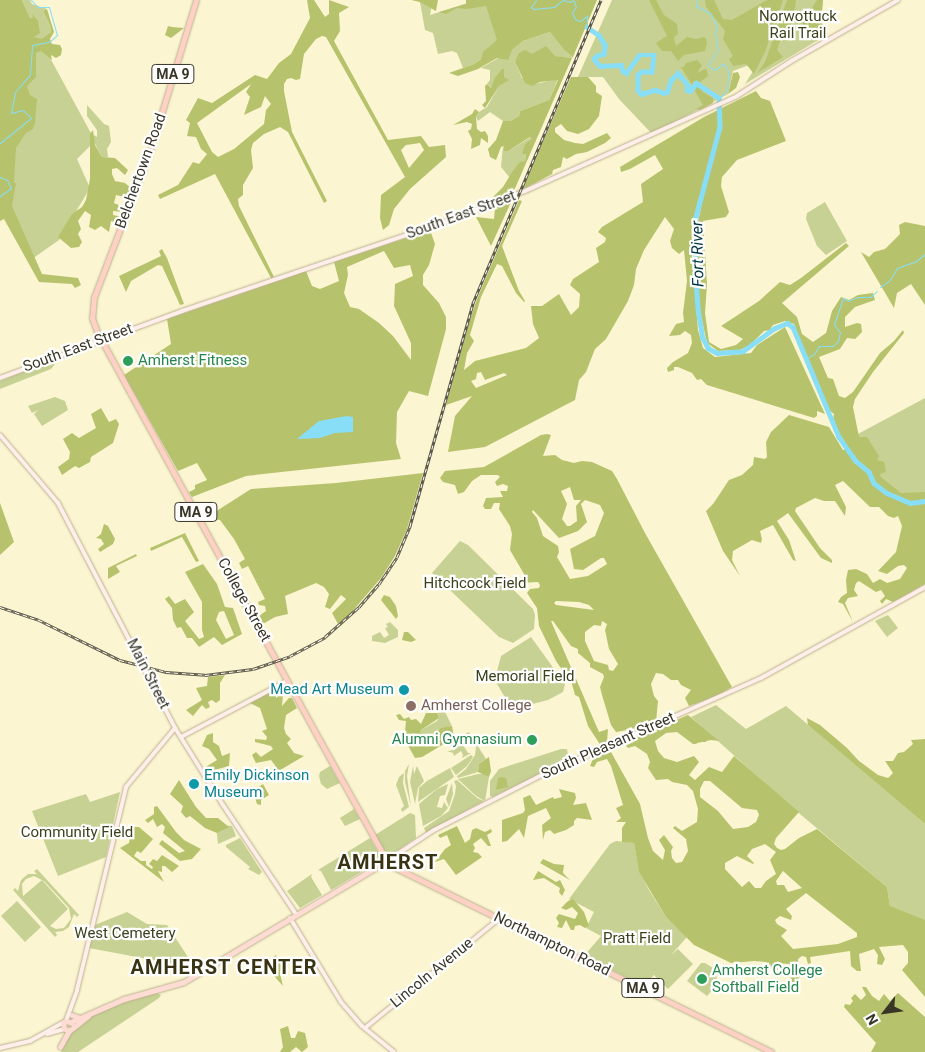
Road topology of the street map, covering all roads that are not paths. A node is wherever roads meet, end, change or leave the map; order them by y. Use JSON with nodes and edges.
{"nodes":[{"id":1,"x":196,"y":0,"type":"edge"},
{"id":2,"x":898,"y":0,"type":"edge"},
{"id":3,"x":101,"y":339,"type":"junction"},
{"id":4,"x":0,"y":378,"type":"edge"},
{"id":5,"x":0,"y":435,"type":"edge"},
{"id":6,"x":925,"y":587,"type":"edge"},
{"id":7,"x":287,"y":681,"type":"junction"},
{"id":8,"x":175,"y":728,"type":"junction"},
{"id":9,"x":181,"y":737,"type":"junction"},
{"id":10,"x":387,"y":861,"type":"junction"},
{"id":11,"x":296,"y":914,"type":"junction"},
{"id":12,"x":290,"y":918,"type":"junction"},
{"id":13,"x":500,"y":918,"type":"junction"},
{"id":14,"x":73,"y":1007,"type":"junction"},
{"id":15,"x":91,"y":1014,"type":"junction"},
{"id":16,"x":72,"y":1015,"type":"junction"},
{"id":17,"x":80,"y":1018,"type":"junction"},
{"id":18,"x":68,"y":1026,"type":"junction"},
{"id":19,"x":365,"y":1028,"type":"junction"},
{"id":20,"x":0,"y":1048,"type":"edge"},
{"id":21,"x":59,"y":1050,"type":"edge"},
{"id":22,"x":394,"y":1052,"type":"edge"},
{"id":23,"x":772,"y":1052,"type":"edge"}],
"edges":[{"from":1,"to":3,"type":"highway","name":"Belchertown Road","number":"MA 9"},
{"from":2,"to":3,"type":"main road","name":"South East Street"},
{"from":3,"to":4,"type":"main road","name":"South East Street"},
{"from":3,"to":7,"type":"highway","name":"College Street","number":"MA 9"},
{"from":5,"to":8,"type":"main road","name":"Main Street"},
{"from":6,"to":10,"type":"main road","name":"South Pleasant Street"},
{"from":7,"to":9,"type":"main road"},
{"from":7,"to":10,"type":"highway","name":"College Street","number":"MA 9"},
{"from":8,"to":9,"type":"main road","name":"Main Street"},
{"from":8,"to":14,"type":"main road"},
{"from":9,"to":11,"type":"main road","name":"Main Street"},
{"from":10,"to":11,"type":"main road","name":"South Pleasant Street"},
{"from":10,"to":13,"type":"highway","name":"Northampton Road","number":"MA 9"},
{"from":11,"to":12,"type":"main road","name":"South Pleasant Street"},
{"from":12,"to":15,"type":"main road","name":"South Pleasant Street"},
{"from":12,"to":19,"type":"main road"},
{"from":13,"to":19,"type":"main road","name":"Lincoln Avenue"},
{"from":13,"to":23,"type":"highway","name":"Northampton Road","number":"MA 9"},
{"from":14,"to":16,"type":"main road"},
{"from":14,"to":18,"type":"main road"},
{"from":15,"to":17,"type":"main road"},
{"from":15,"to":18,"type":"main road"},
{"from":16,"to":17,"type":"main road"},
{"from":16,"to":18,"type":"main road"},
{"from":17,"to":18,"type":"main road"},
{"from":18,"to":20,"type":"main road"},
{"from":18,"to":21,"type":"main road"},
{"from":19,"to":22,"type":"main road"}]}
